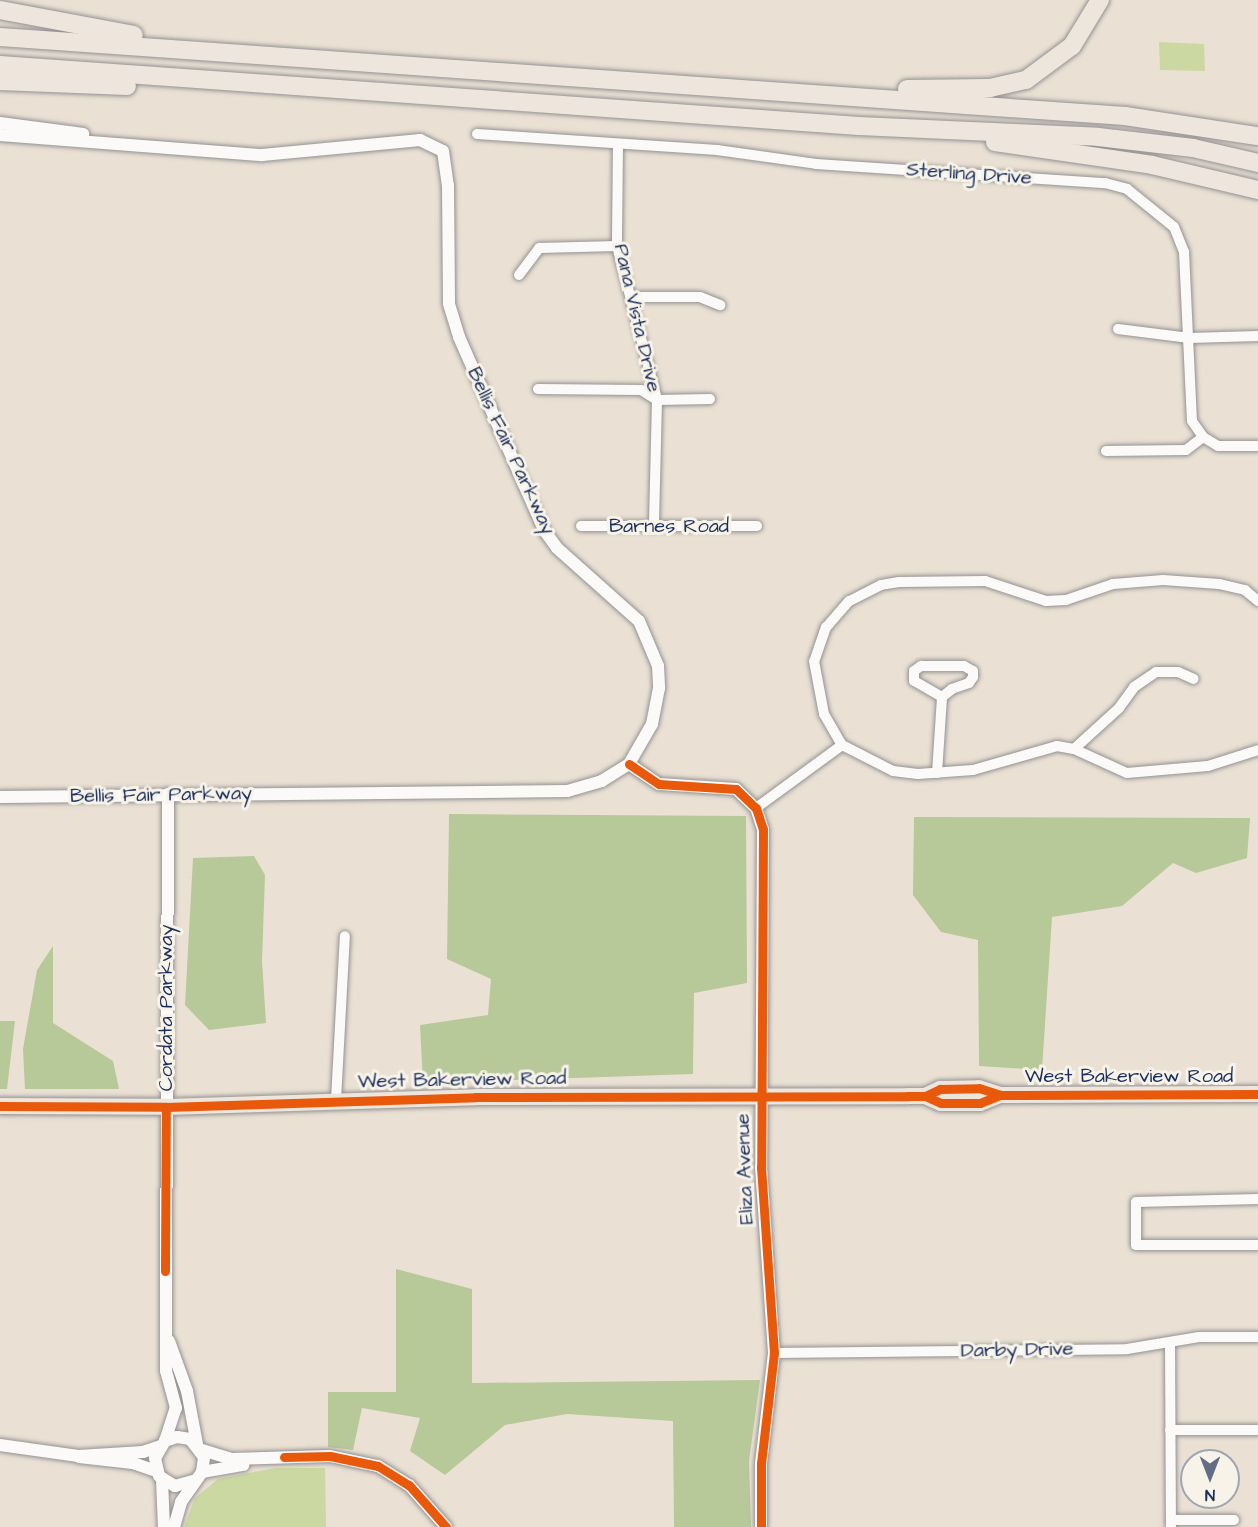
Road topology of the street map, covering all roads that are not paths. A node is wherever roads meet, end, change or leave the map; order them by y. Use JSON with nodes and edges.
{"nodes":[{"id":1,"x":1100,"y":0,"type":"edge"},
{"id":2,"x":0,"y":10,"type":"edge"},
{"id":3,"x":0,"y":37,"type":"edge"},
{"id":4,"x":296,"y":57,"type":"junction"},
{"id":5,"x":0,"y":65,"type":"edge"},
{"id":6,"x":0,"y":81,"type":"edge"},
{"id":7,"x":750,"y":89,"type":"junction"},
{"id":8,"x":359,"y":91,"type":"junction"},
{"id":9,"x":0,"y":123,"type":"edge"},
{"id":10,"x":859,"y":126,"type":"junction"},
{"id":11,"x":477,"y":134,"type":"dead end"},
{"id":12,"x":0,"y":135,"type":"edge"},
{"id":13,"x":1258,"y":135,"type":"edge"},
{"id":14,"x":114,"y":142,"type":"junction"},
{"id":15,"x":618,"y":144,"type":"junction"},
{"id":16,"x":1258,"y":163,"type":"edge"},
{"id":17,"x":1258,"y":190,"type":"edge"},
{"id":18,"x":617,"y":246,"type":"junction"},
{"id":19,"x":519,"y":275,"type":"dead end"},
{"id":20,"x":630,"y":297,"type":"junction"},
{"id":21,"x":720,"y":305,"type":"dead end"},
{"id":22,"x":1118,"y":329,"type":"dead end"},
{"id":23,"x":1258,"y":336,"type":"edge"},
{"id":24,"x":1189,"y":338,"type":"junction"},
{"id":25,"x":538,"y":389,"type":"dead end"},
{"id":26,"x":710,"y":399,"type":"dead end"},
{"id":27,"x":657,"y":400,"type":"junction"},
{"id":28,"x":1203,"y":437,"type":"junction"},
{"id":29,"x":1258,"y":446,"type":"edge"},
{"id":30,"x":1106,"y":451,"type":"dead end"},
{"id":31,"x":582,"y":526,"type":"dead end"},
{"id":32,"x":757,"y":526,"type":"dead end"},
{"id":33,"x":654,"y":527,"type":"junction"},
{"id":34,"x":1258,"y":601,"type":"edge"},
{"id":35,"x":1194,"y":679,"type":"dead end"},
{"id":36,"x":942,"y":697,"type":"junction"},
{"id":37,"x":842,"y":745,"type":"junction"},
{"id":38,"x":1074,"y":749,"type":"junction"},
{"id":39,"x":1258,"y":750,"type":"edge"},
{"id":40,"x":629,"y":764,"type":"junction"},
{"id":41,"x":938,"y":773,"type":"junction"},
{"id":42,"x":168,"y":794,"type":"junction"},
{"id":43,"x":0,"y":797,"type":"edge"},
{"id":44,"x":756,"y":808,"type":"junction"},
{"id":45,"x":345,"y":936,"type":"dead end"},
{"id":46,"x":1258,"y":1094,"type":"edge"},
{"id":47,"x":761,"y":1096,"type":"junction"},
{"id":48,"x":336,"y":1100,"type":"junction"},
{"id":49,"x":0,"y":1106,"type":"edge"},
{"id":50,"x":166,"y":1107,"type":"junction"},
{"id":51,"x":1258,"y":1200,"type":"edge"},
{"id":52,"x":1258,"y":1245,"type":"edge"},
{"id":53,"x":166,"y":1330,"type":"junction"},
{"id":54,"x":1258,"y":1337,"type":"edge"},
{"id":55,"x":1170,"y":1343,"type":"junction"},
{"id":56,"x":774,"y":1353,"type":"junction"},
{"id":57,"x":1170,"y":1430,"type":"junction"},
{"id":58,"x":1258,"y":1430,"type":"edge"},
{"id":59,"x":163,"y":1443,"type":"junction"},
{"id":60,"x":0,"y":1445,"type":"edge"},
{"id":61,"x":200,"y":1447,"type":"junction"},
{"id":62,"x":78,"y":1456,"type":"junction"},
{"id":63,"x":284,"y":1457,"type":"junction"},
{"id":64,"x":159,"y":1475,"type":"junction"},
{"id":65,"x":199,"y":1476,"type":"junction"},
{"id":66,"x":1234,"y":1520,"type":"dead end"},
{"id":67,"x":1171,"y":1524,"type":"edge"},
{"id":68,"x":164,"y":1527,"type":"edge"},
{"id":69,"x":174,"y":1527,"type":"edge"},
{"id":70,"x":446,"y":1527,"type":"edge"},
{"id":71,"x":761,"y":1527,"type":"edge"}],
"edges":[{"from":1,"to":7,"type":"highway"},
{"from":2,"to":4,"type":"highway"},
{"from":3,"to":4,"type":"highway"},
{"from":4,"to":7,"type":"highway"},
{"from":5,"to":8,"type":"highway"},
{"from":6,"to":8,"type":"highway"},
{"from":7,"to":13,"type":"highway"},
{"from":8,"to":10,"type":"highway"},
{"from":9,"to":14,"type":"street","name":"Bellis Fair Parkway"},
{"from":10,"to":16,"type":"highway"},
{"from":10,"to":17,"type":"highway"},
{"from":11,"to":15,"type":"street","name":"Sterling Drive"},
{"from":12,"to":14,"type":"street","name":"Bellis Fair Parkway"},
{"from":14,"to":40,"type":"street","name":"Bellis Fair Parkway"},
{"from":15,"to":18,"type":"street","name":"Pana Vista Drive"},
{"from":15,"to":24,"type":"street","name":"Sterling Drive"},
{"from":18,"to":19,"type":"street"},
{"from":18,"to":20,"type":"street","name":"Pana Vista Drive"},
{"from":20,"to":21,"type":"street"},
{"from":20,"to":27,"type":"street","name":"Pana Vista Drive"},
{"from":22,"to":24,"type":"street"},
{"from":23,"to":24,"type":"street"},
{"from":24,"to":28,"type":"street","name":"Sterling Drive"},
{"from":25,"to":27,"type":"street"},
{"from":26,"to":27,"type":"street"},
{"from":27,"to":33,"type":"street","name":"Pana Vista Drive"},
{"from":28,"to":29,"type":"street"},
{"from":28,"to":30,"type":"street"},
{"from":31,"to":33,"type":"street","name":"Barnes Road"},
{"from":32,"to":33,"type":"street","name":"Barnes Road"},
{"from":34,"to":37,"type":"street"},
{"from":35,"to":38,"type":"street"},
{"from":36,"to":36,"type":"street"},
{"from":36,"to":41,"type":"street"},
{"from":37,"to":41,"type":"street"},
{"from":37,"to":44,"type":"street"},
{"from":38,"to":39,"type":"street"},
{"from":38,"to":41,"type":"street"},
{"from":40,"to":42,"type":"street","name":"Bellis Fair Parkway"},
{"from":40,"to":44,"type":"street"},
{"from":42,"to":43,"type":"street","name":"Bellis Fair Parkway"},
{"from":42,"to":50,"type":"street","name":"Cordata Parkway"},
{"from":44,"to":47,"type":"street","name":"Eliza Avenue"},
{"from":45,"to":48,"type":"street"},
{"from":46,"to":47,"type":"main road","name":"West Bakerview Road"},
{"from":47,"to":48,"type":"main road","name":"West Bakerview Road"},
{"from":47,"to":56,"type":"street","name":"Eliza Avenue"},
{"from":48,"to":50,"type":"main road","name":"West Bakerview Road"},
{"from":49,"to":50,"type":"main road","name":"West Bakerview Road"},
{"from":50,"to":53,"type":"street","name":"Cordata Parkway"},
{"from":51,"to":52,"type":"street"},
{"from":53,"to":59,"type":"street","name":"Cordata Parkway"},
{"from":53,"to":61,"type":"street","name":"Cordata Parkway"},
{"from":54,"to":55,"type":"street","name":"Darby Drive"},
{"from":55,"to":56,"type":"street","name":"Darby Drive"},
{"from":55,"to":57,"type":"street"},
{"from":56,"to":71,"type":"street","name":"Eliza Avenue"},
{"from":57,"to":58,"type":"street"},
{"from":57,"to":67,"type":"street"},
{"from":59,"to":61,"type":"street"},
{"from":59,"to":62,"type":"street"},
{"from":59,"to":64,"type":"street"},
{"from":60,"to":62,"type":"street"},
{"from":61,"to":63,"type":"street"},
{"from":61,"to":65,"type":"street"},
{"from":62,"to":64,"type":"street"},
{"from":63,"to":65,"type":"street"},
{"from":63,"to":70,"type":"street"},
{"from":64,"to":65,"type":"street"},
{"from":64,"to":68,"type":"street"},
{"from":65,"to":69,"type":"street"},
{"from":66,"to":67,"type":"street"}]}
